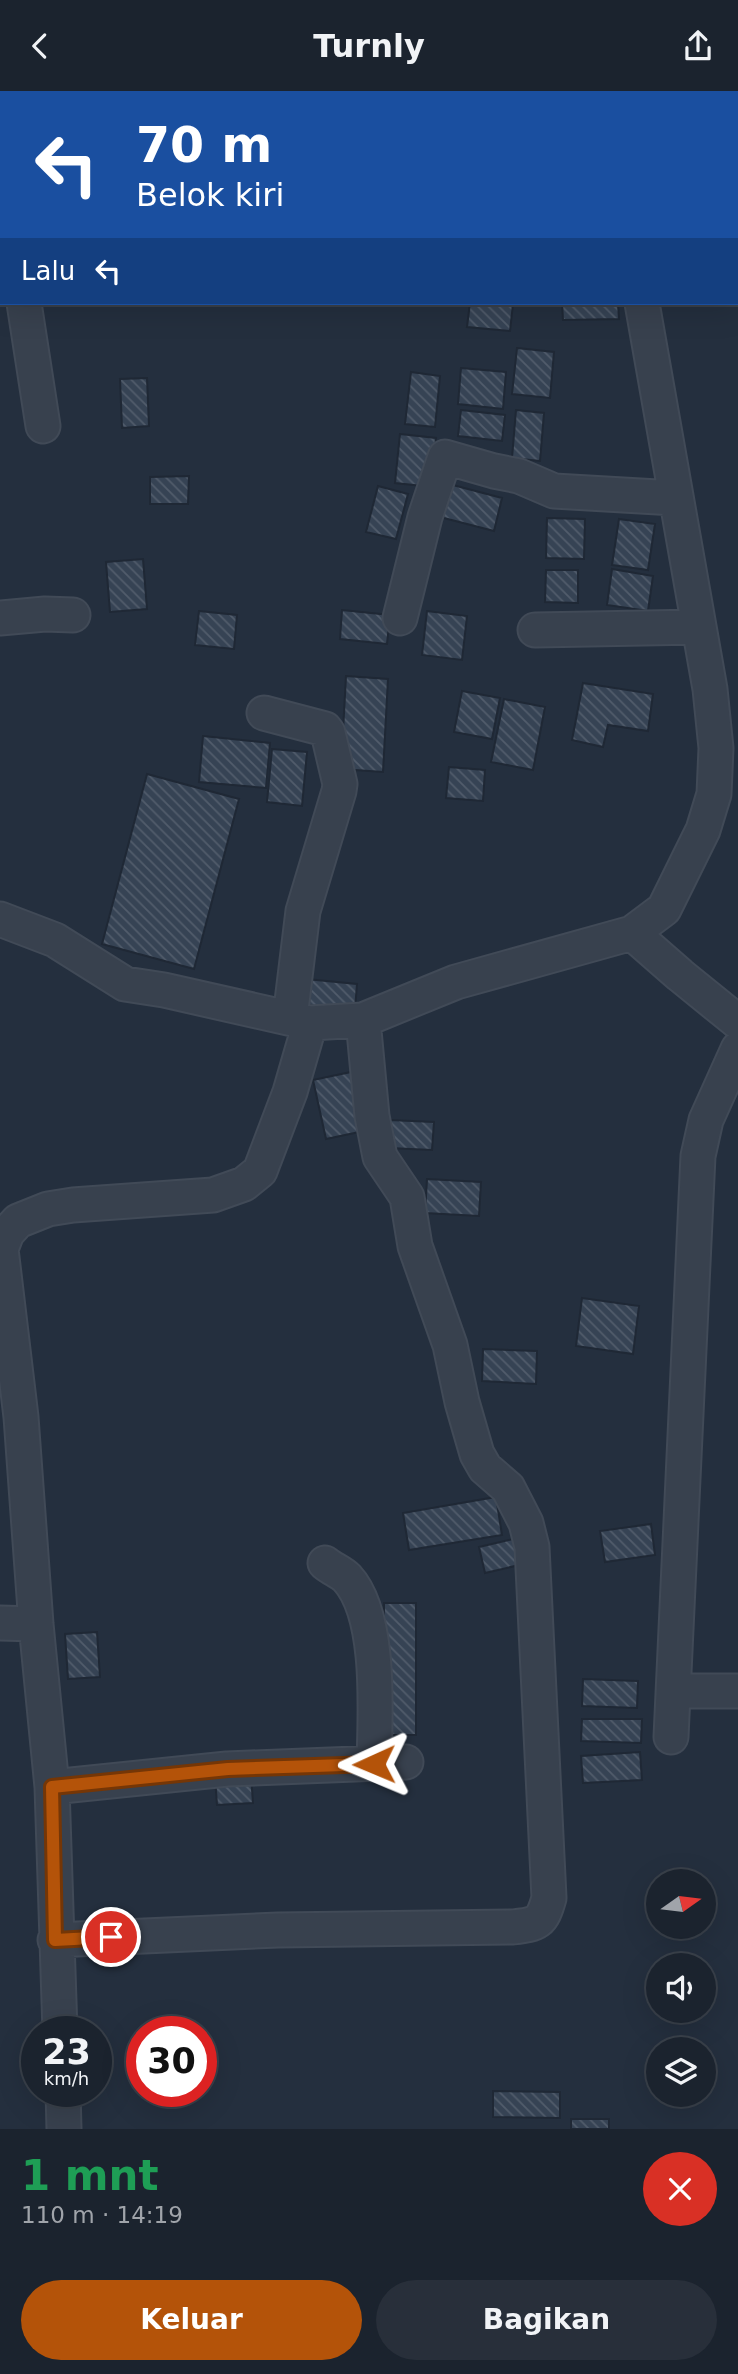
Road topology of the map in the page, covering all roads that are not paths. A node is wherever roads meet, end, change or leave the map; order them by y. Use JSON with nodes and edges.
{"nodes":[{"id":1,"x":24,"y":305,"type":"edge"},
{"id":2,"x":642,"y":305,"type":"edge"},
{"id":3,"x":43,"y":426,"type":"dead end"},
{"id":4,"x":675,"y":498,"type":"junction"},
{"id":5,"x":73,"y":615,"type":"dead end"},
{"id":6,"x":0,"y":618,"type":"edge"},
{"id":7,"x":400,"y":618,"type":"dead end"},
{"id":8,"x":699,"y":627,"type":"junction"},
{"id":9,"x":535,"y":630,"type":"dead end"},
{"id":10,"x":264,"y":713,"type":"dead end"},
{"id":11,"x":0,"y":919,"type":"edge"},
{"id":12,"x":632,"y":933,"type":"junction"},
{"id":13,"x":300,"y":1020,"type":"junction"},
{"id":14,"x":363,"y":1020,"type":"junction"},
{"id":15,"x":738,"y":1023,"type":"edge"},
{"id":16,"x":738,"y":1049,"type":"edge"},
{"id":17,"x":10,"y":1416,"type":"edge"},
{"id":18,"x":325,"y":1563,"type":"dead end"},
{"id":19,"x":0,"y":1623,"type":"edge"},
{"id":20,"x":36,"y":1624,"type":"junction"},
{"id":21,"x":675,"y":1691,"type":"junction"},
{"id":22,"x":738,"y":1691,"type":"edge"},
{"id":23,"x":671,"y":1737,"type":"dead end"},
{"id":24,"x":52,"y":1787,"type":"junction"},
{"id":25,"x":55,"y":1940,"type":"junction"},
{"id":26,"x":59,"y":2016,"type":"edge"},
{"id":27,"x":63,"y":2107,"type":"edge"},
{"id":28,"x":64,"y":2129,"type":"edge"}],
"edges":[{"from":1,"to":3,"type":"street"},
{"from":2,"to":4,"type":"street"},
{"from":4,"to":7,"type":"street"},
{"from":4,"to":8,"type":"street"},
{"from":5,"to":6,"type":"street"},
{"from":8,"to":9,"type":"street"},
{"from":8,"to":12,"type":"street"},
{"from":10,"to":13,"type":"street"},
{"from":11,"to":13,"type":"street"},
{"from":12,"to":14,"type":"street"},
{"from":12,"to":15,"type":"street"},
{"from":13,"to":14,"type":"street"},
{"from":13,"to":17,"type":"street"},
{"from":14,"to":25,"type":"street"},
{"from":16,"to":21,"type":"street"},
{"from":17,"to":20,"type":"street"},
{"from":18,"to":24,"type":"street"},
{"from":19,"to":20,"type":"street"},
{"from":20,"to":24,"type":"street"},
{"from":21,"to":22,"type":"street"},
{"from":21,"to":23,"type":"street"},
{"from":24,"to":25,"type":"street"},
{"from":25,"to":26,"type":"street"},
{"from":27,"to":28,"type":"street"}]}
